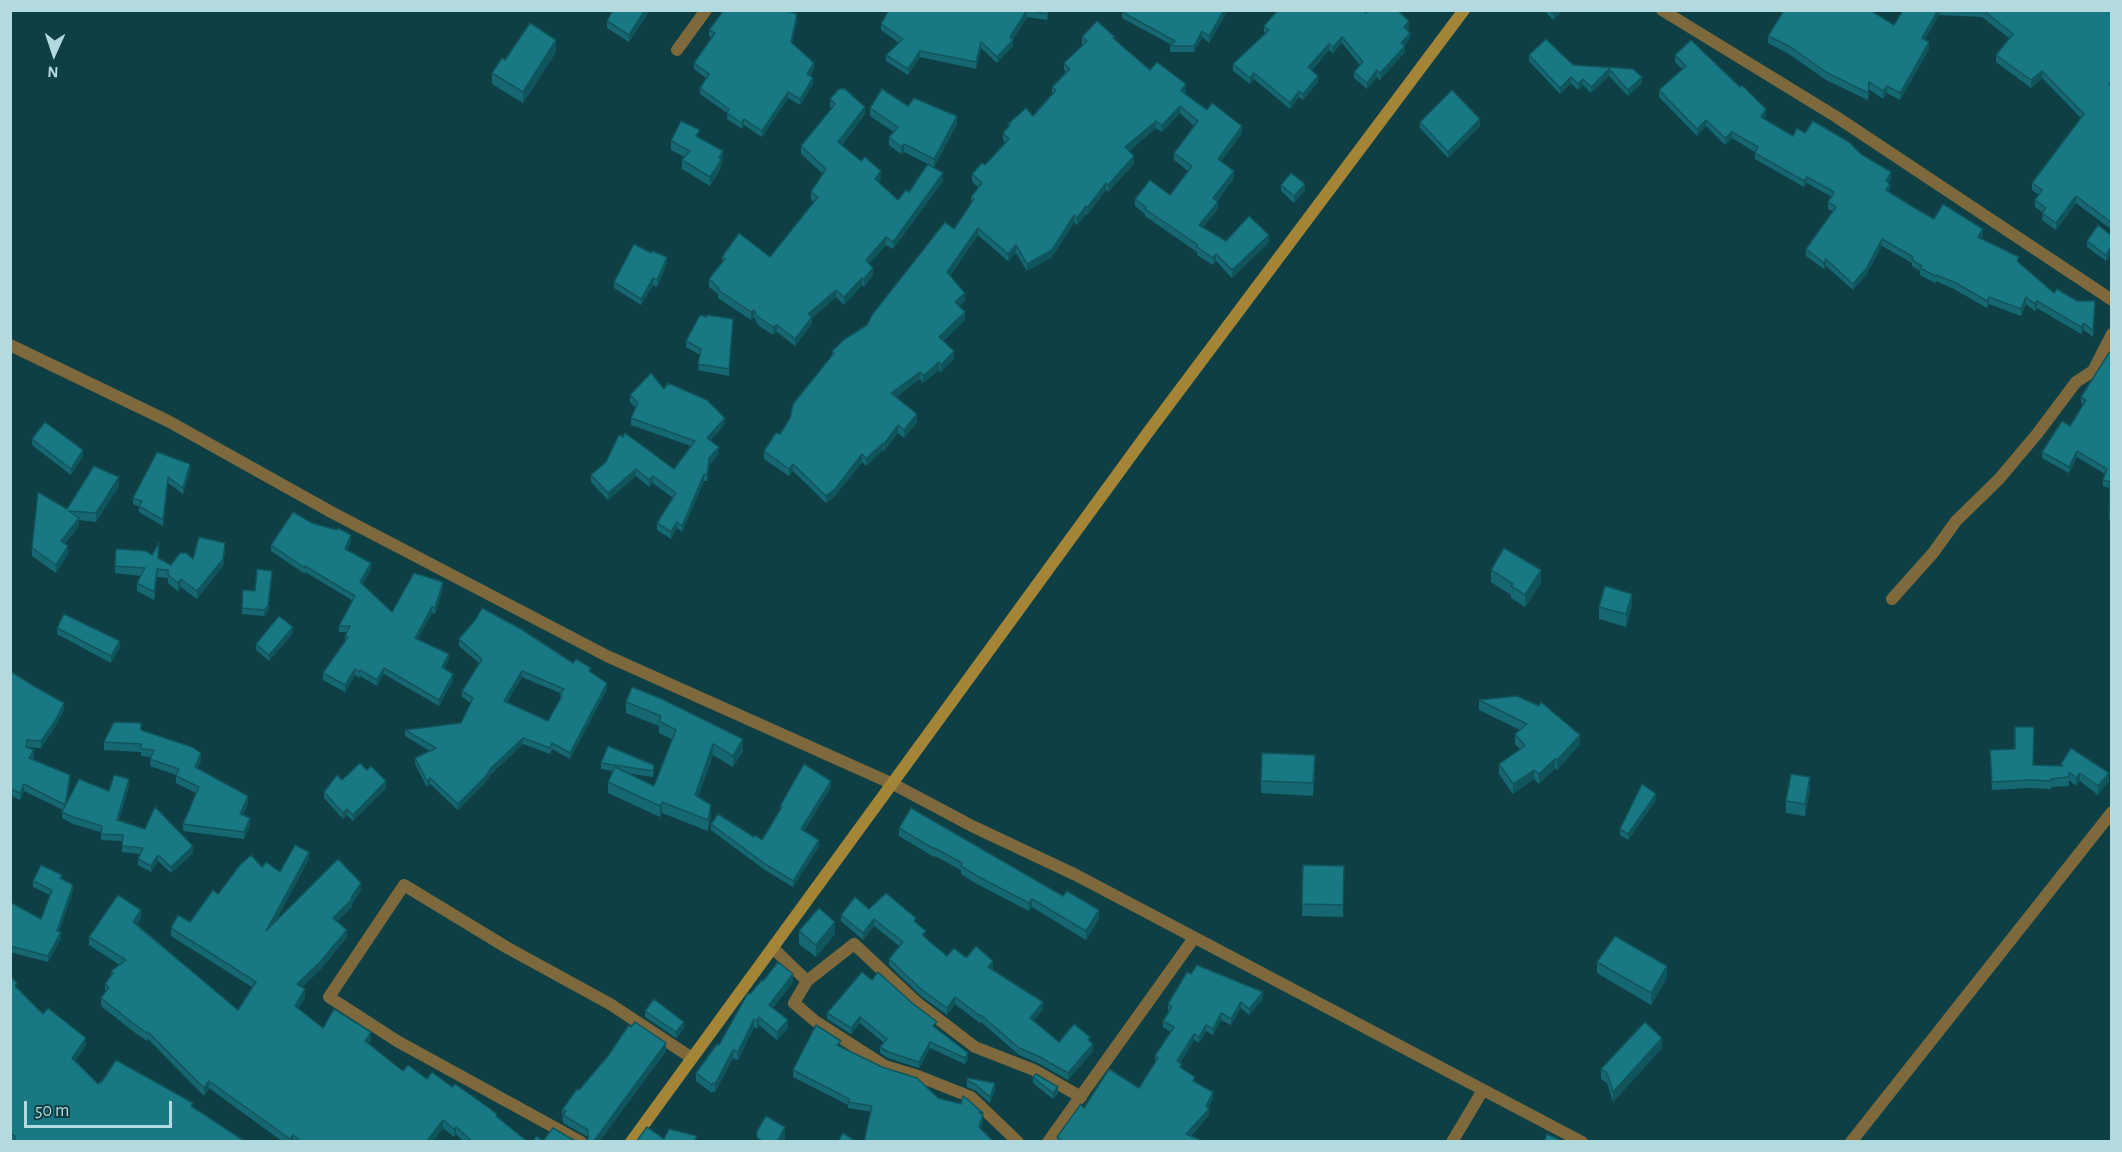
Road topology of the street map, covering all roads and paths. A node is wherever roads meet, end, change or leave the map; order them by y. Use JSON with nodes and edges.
{"nodes":[{"id":1,"x":706,"y":10,"type":"edge"},
{"id":2,"x":1464,"y":10,"type":"edge"},
{"id":3,"x":1662,"y":10,"type":"edge"},
{"id":4,"x":677,"y":50,"type":"dead end"},
{"id":5,"x":2112,"y":300,"type":"edge"},
{"id":6,"x":2112,"y":334,"type":"edge"},
{"id":7,"x":10,"y":345,"type":"edge"},
{"id":8,"x":1892,"y":599,"type":"dead end"},
{"id":9,"x":893,"y":784,"type":"junction"},
{"id":10,"x":2112,"y":812,"type":"edge"},
{"id":11,"x":1194,"y":938,"type":"junction"},
{"id":12,"x":773,"y":948,"type":"junction"},
{"id":13,"x":807,"y":981,"type":"junction"},
{"id":14,"x":692,"y":1058,"type":"junction"},
{"id":15,"x":1483,"y":1090,"type":"junction"},
{"id":16,"x":1080,"y":1097,"type":"junction"},
{"id":17,"x":581,"y":1142,"type":"edge"},
{"id":18,"x":631,"y":1142,"type":"edge"},
{"id":19,"x":1018,"y":1142,"type":"edge"},
{"id":20,"x":1048,"y":1142,"type":"edge"},
{"id":21,"x":1452,"y":1142,"type":"edge"},
{"id":22,"x":1582,"y":1142,"type":"edge"},
{"id":23,"x":1851,"y":1142,"type":"edge"}],
"edges":[{"from":1,"to":4,"type":"street"},
{"from":2,"to":9,"type":"street"},
{"from":3,"to":5,"type":"street"},
{"from":6,"to":8,"type":"street"},
{"from":7,"to":9,"type":"street"},
{"from":9,"to":11,"type":"street"},
{"from":9,"to":12,"type":"street"},
{"from":10,"to":23,"type":"street"},
{"from":11,"to":15,"type":"street"},
{"from":11,"to":16,"type":"street"},
{"from":12,"to":13,"type":"street"},
{"from":12,"to":14,"type":"street"},
{"from":13,"to":16,"type":"street"},
{"from":13,"to":19,"type":"street"},
{"from":14,"to":17,"type":"street"},
{"from":14,"to":18,"type":"street"},
{"from":15,"to":21,"type":"street"},
{"from":15,"to":22,"type":"street"},
{"from":16,"to":20,"type":"street"}]}
